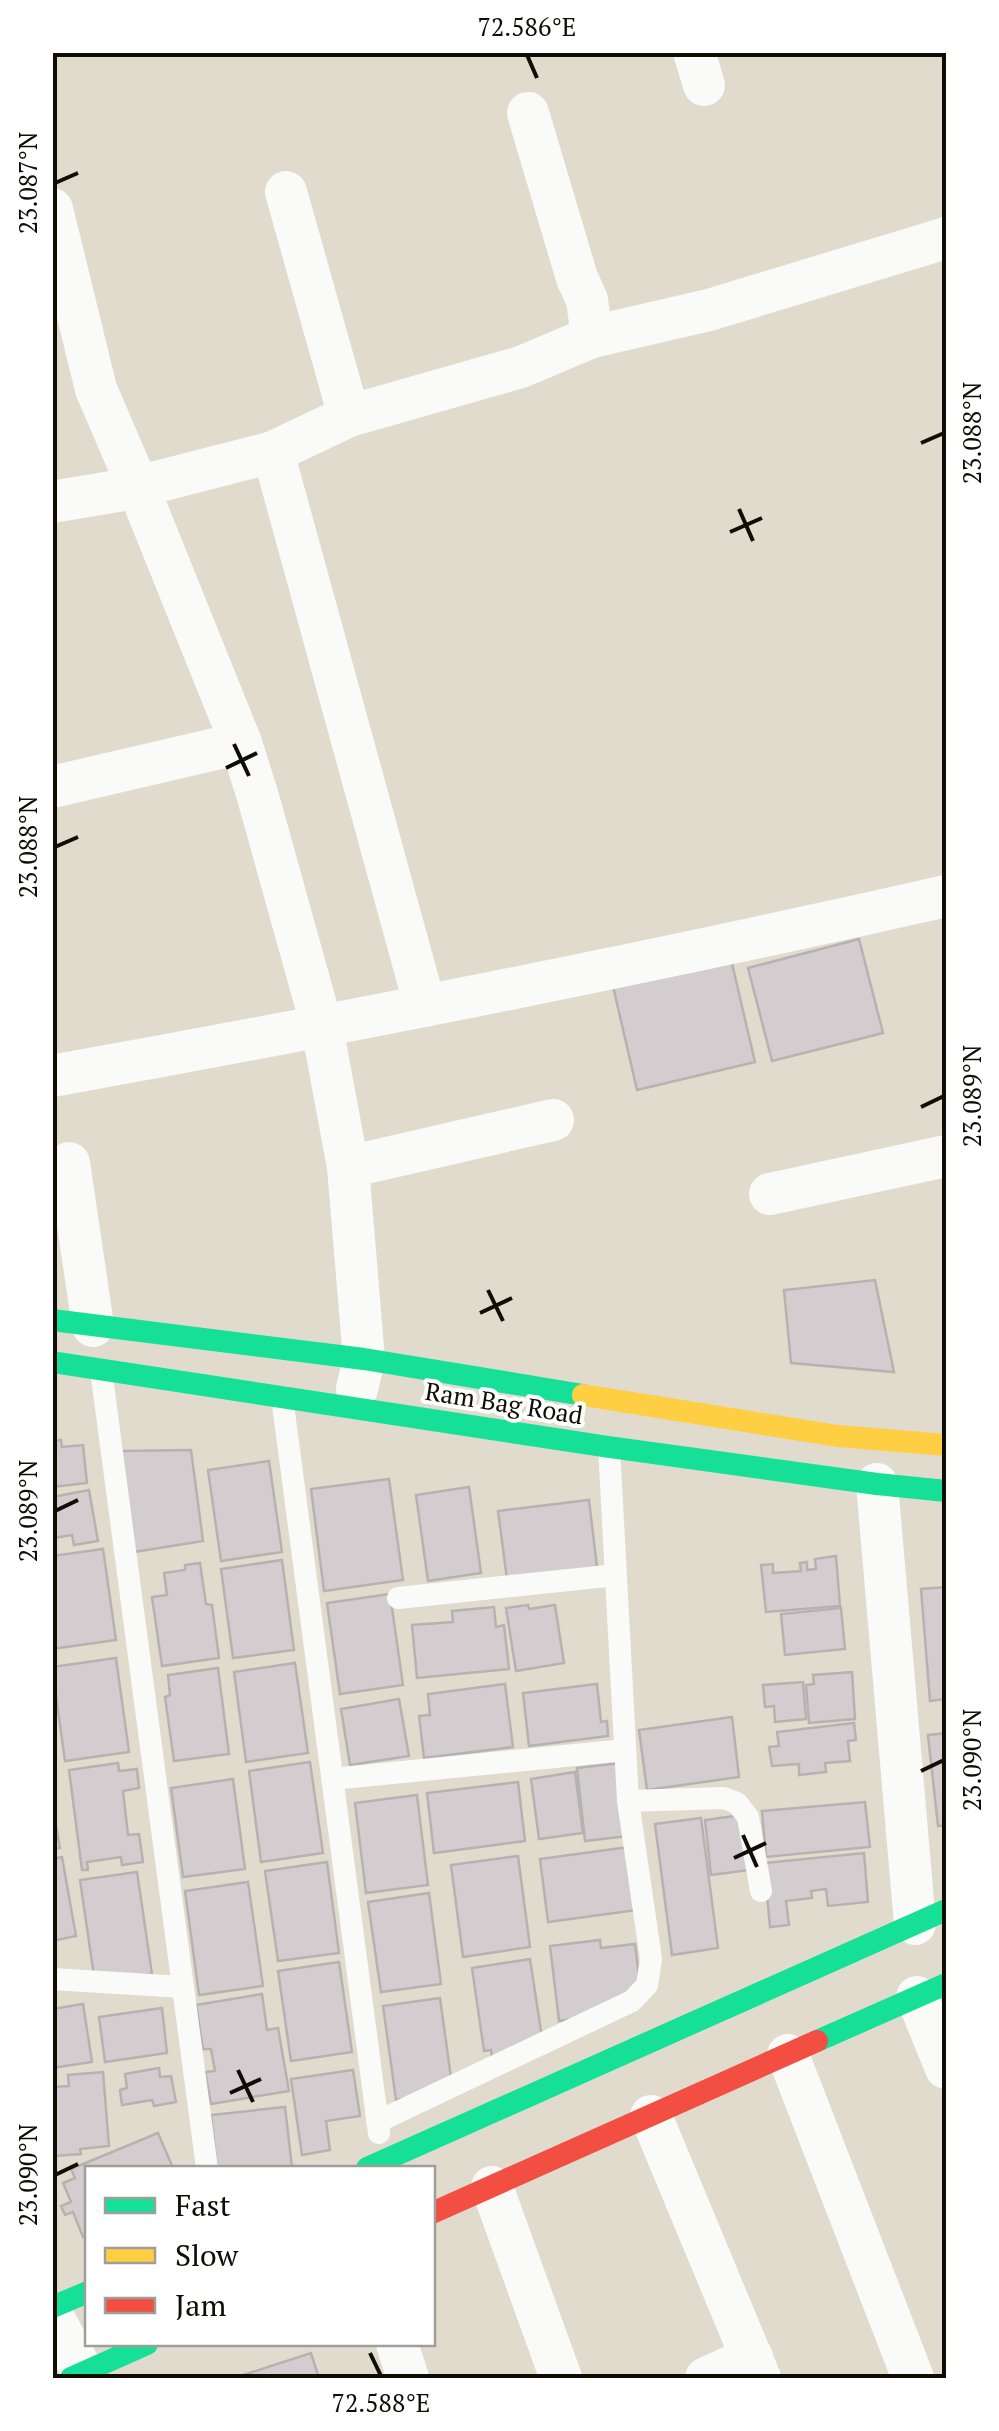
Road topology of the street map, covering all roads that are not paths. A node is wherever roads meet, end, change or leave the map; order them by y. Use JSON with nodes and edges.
{"nodes":[{"id":1,"x":528,"y":113,"type":"dead end"},
{"id":2,"x":286,"y":192,"type":"dead end"},
{"id":3,"x":52,"y":209,"type":"edge"},
{"id":4,"x":946,"y":238,"type":"edge"},
{"id":5,"x":592,"y":338,"type":"junction"},
{"id":6,"x":349,"y":416,"type":"junction"},
{"id":7,"x":274,"y":452,"type":"junction"},
{"id":8,"x":138,"y":486,"type":"junction"},
{"id":9,"x":52,"y":502,"type":"edge"},
{"id":10,"x":241,"y":743,"type":"junction"},
{"id":11,"x":52,"y":788,"type":"edge"},
{"id":12,"x":946,"y":896,"type":"edge"},
{"id":13,"x":425,"y":1006,"type":"junction"},
{"id":14,"x":322,"y":1027,"type":"junction"},
{"id":15,"x":52,"y":1076,"type":"edge"},
{"id":16,"x":553,"y":1120,"type":"dead end"},
{"id":17,"x":946,"y":1156,"type":"edge"},
{"id":18,"x":69,"y":1163,"type":"dead end"},
{"id":19,"x":348,"y":1167,"type":"junction"},
{"id":20,"x":770,"y":1194,"type":"dead end"},
{"id":21,"x":72,"y":1323,"type":"edge"},
{"id":22,"x":364,"y":1360,"type":"junction"},
{"id":23,"x":52,"y":1362,"type":"edge"},
{"id":24,"x":101,"y":1370,"type":"junction"},
{"id":25,"x":282,"y":1396,"type":"junction"},
{"id":26,"x":353,"y":1407,"type":"junction"},
{"id":27,"x":946,"y":1445,"type":"edge"},
{"id":28,"x":609,"y":1447,"type":"junction"},
{"id":29,"x":876,"y":1484,"type":"junction"},
{"id":30,"x":946,"y":1492,"type":"edge"},
{"id":31,"x":616,"y":1575,"type":"junction"},
{"id":32,"x":398,"y":1598,"type":"dead end"},
{"id":33,"x":625,"y":1750,"type":"junction"},
{"id":34,"x":332,"y":1779,"type":"junction"},
{"id":35,"x":628,"y":1801,"type":"junction"},
{"id":36,"x":761,"y":1892,"type":"dead end"},
{"id":37,"x":931,"y":1917,"type":"edge"},
{"id":38,"x":52,"y":1979,"type":"edge"},
{"id":39,"x":183,"y":1987,"type":"junction"},
{"id":40,"x":932,"y":1991,"type":"edge"},
{"id":41,"x":788,"y":2055,"type":"junction"},
{"id":42,"x":946,"y":2068,"type":"edge"},
{"id":43,"x":652,"y":2116,"type":"junction"},
{"id":44,"x":377,"y":2122,"type":"junction"},
{"id":45,"x":375,"y":2165,"type":"edge"},
{"id":46,"x":207,"y":2166,"type":"edge"},
{"id":47,"x":492,"y":2187,"type":"junction"},
{"id":48,"x":435,"y":2212,"type":"edge"},
{"id":49,"x":85,"y":2293,"type":"edge"},
{"id":50,"x":52,"y":2307,"type":"edge"},
{"id":51,"x":52,"y":2315,"type":"edge"},
{"id":52,"x":143,"y":2346,"type":"edge"},
{"id":53,"x":399,"y":2346,"type":"edge"},
{"id":54,"x":756,"y":2368,"type":"edge"},
{"id":55,"x":80,"y":2377,"type":"edge"},
{"id":56,"x":408,"y":2378,"type":"edge"},
{"id":57,"x":561,"y":2378,"type":"edge"},
{"id":58,"x":706,"y":2378,"type":"edge"},
{"id":59,"x":914,"y":2378,"type":"edge"}],
"edges":[{"from":1,"to":5,"type":"street"},
{"from":2,"to":6,"type":"street"},
{"from":3,"to":8,"type":"street"},
{"from":4,"to":5,"type":"street"},
{"from":5,"to":6,"type":"street"},
{"from":6,"to":7,"type":"street"},
{"from":7,"to":8,"type":"street"},
{"from":7,"to":13,"type":"street"},
{"from":8,"to":9,"type":"street"},
{"from":8,"to":10,"type":"street"},
{"from":10,"to":11,"type":"street"},
{"from":10,"to":14,"type":"street"},
{"from":12,"to":13,"type":"street"},
{"from":13,"to":14,"type":"street"},
{"from":14,"to":15,"type":"street"},
{"from":14,"to":19,"type":"street"},
{"from":16,"to":19,"type":"street"},
{"from":17,"to":20,"type":"street"},
{"from":18,"to":21,"type":"street"},
{"from":19,"to":22,"type":"street"},
{"from":21,"to":22,"type":"street","name":"Ram Bag Road"},
{"from":22,"to":26,"type":"street"},
{"from":22,"to":27,"type":"street","name":"Ram Bag Road"},
{"from":23,"to":24,"type":"street","name":"Ram Bag Road"},
{"from":24,"to":25,"type":"street","name":"Ram Bag Road"},
{"from":24,"to":39,"type":"lane"},
{"from":25,"to":26,"type":"street","name":"Ram Bag Road"},
{"from":25,"to":34,"type":"lane"},
{"from":26,"to":28,"type":"street","name":"Ram Bag Road"},
{"from":28,"to":29,"type":"street","name":"Ram Bag Road"},
{"from":28,"to":31,"type":"lane"},
{"from":29,"to":30,"type":"street","name":"Ram Bag Road"},
{"from":29,"to":37,"type":"street"},
{"from":31,"to":32,"type":"lane"},
{"from":31,"to":33,"type":"lane"},
{"from":33,"to":34,"type":"lane"},
{"from":33,"to":35,"type":"lane"},
{"from":34,"to":44,"type":"lane"},
{"from":35,"to":36,"type":"lane"},
{"from":35,"to":44,"type":"lane"},
{"from":37,"to":45,"type":"street"},
{"from":38,"to":39,"type":"lane"},
{"from":39,"to":46,"type":"lane"},
{"from":40,"to":41,"type":"street"},
{"from":40,"to":42,"type":"street"},
{"from":41,"to":43,"type":"street"},
{"from":41,"to":59,"type":"street"},
{"from":43,"to":47,"type":"street"},
{"from":43,"to":54,"type":"street"},
{"from":44,"to":45,"type":"lane"},
{"from":47,"to":48,"type":"street"},
{"from":47,"to":57,"type":"street"},
{"from":49,"to":50,"type":"street"},
{"from":51,"to":55,"type":"street"},
{"from":52,"to":55,"type":"street"},
{"from":53,"to":56,"type":"street"},
{"from":54,"to":58,"type":"street"}]}
